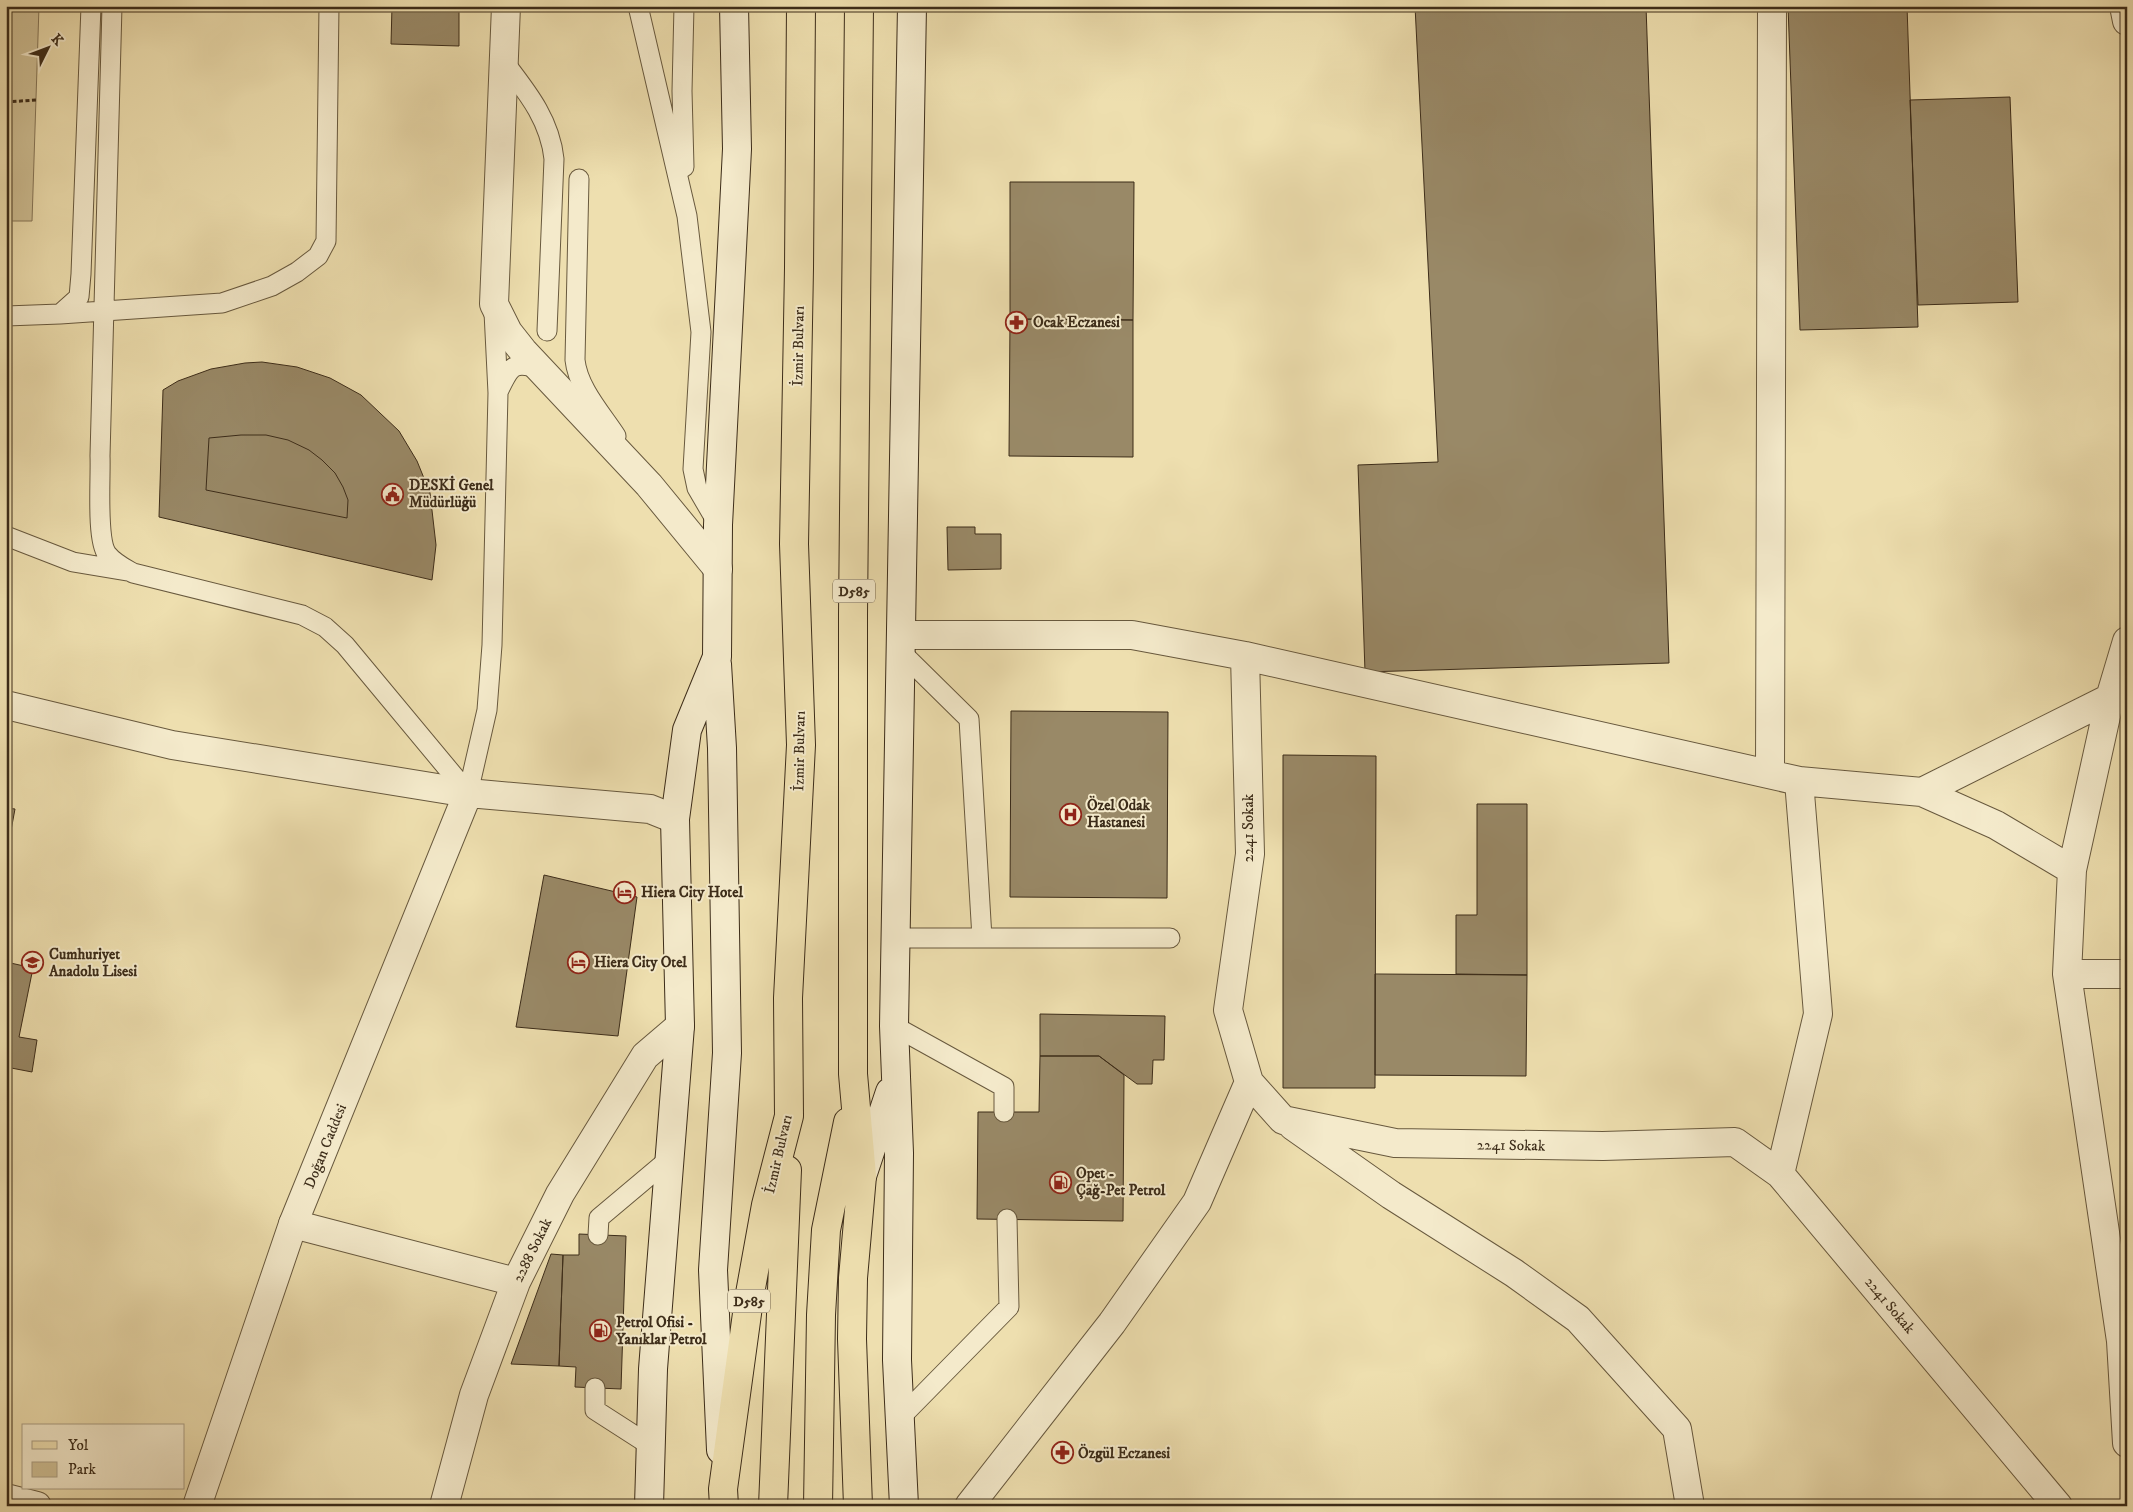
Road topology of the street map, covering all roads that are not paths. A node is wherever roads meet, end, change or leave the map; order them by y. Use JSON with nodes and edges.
{"nodes":[{"id":1,"x":91,"y":6,"type":"edge"},
{"id":2,"x":112,"y":6,"type":"edge"},
{"id":3,"x":329,"y":6,"type":"edge"},
{"id":4,"x":638,"y":6,"type":"edge"},
{"id":5,"x":684,"y":6,"type":"edge"},
{"id":6,"x":734,"y":6,"type":"edge"},
{"id":7,"x":801,"y":6,"type":"edge"},
{"id":8,"x":859,"y":6,"type":"edge"},
{"id":9,"x":912,"y":6,"type":"edge"},
{"id":10,"x":1772,"y":6,"type":"edge"},
{"id":11,"x":2124,"y":6,"type":"edge"},
{"id":12,"x":510,"y":10,"type":"edge"},
{"id":13,"x":2127,"y":21,"type":"edge"},
{"id":14,"x":504,"y":62,"type":"junction"},
{"id":15,"x":579,"y":179,"type":"dead end"},
{"id":16,"x":685,"y":206,"type":"junction"},
{"id":17,"x":494,"y":304,"type":"junction"},
{"id":18,"x":104,"y":310,"type":"junction"},
{"id":19,"x":60,"y":314,"type":"junction"},
{"id":20,"x":6,"y":316,"type":"edge"},
{"id":21,"x":548,"y":331,"type":"dead end"},
{"id":22,"x":540,"y":369,"type":"junction"},
{"id":23,"x":498,"y":393,"type":"junction"},
{"id":24,"x":650,"y":485,"type":"junction"},
{"id":25,"x":718,"y":525,"type":"junction"},
{"id":26,"x":6,"y":536,"type":"edge"},
{"id":27,"x":718,"y":569,"type":"junction"},
{"id":28,"x":133,"y":572,"type":"junction"},
{"id":29,"x":2127,"y":642,"type":"edge"},
{"id":30,"x":902,"y":644,"type":"junction"},
{"id":31,"x":1245,"y":656,"type":"junction"},
{"id":32,"x":717,"y":658,"type":"junction"},
{"id":33,"x":2110,"y":698,"type":"junction"},
{"id":34,"x":6,"y":705,"type":"edge"},
{"id":35,"x":1770,"y":774,"type":"junction"},
{"id":36,"x":1800,"y":781,"type":"junction"},
{"id":37,"x":1922,"y":792,"type":"junction"},
{"id":38,"x":468,"y":793,"type":"junction"},
{"id":39,"x":675,"y":819,"type":"junction"},
{"id":40,"x":2072,"y":870,"type":"junction"},
{"id":41,"x":896,"y":938,"type":"junction"},
{"id":42,"x":982,"y":938,"type":"junction"},
{"id":43,"x":1170,"y":938,"type":"dead end"},
{"id":44,"x":2068,"y":974,"type":"junction"},
{"id":45,"x":2127,"y":974,"type":"edge"},
{"id":46,"x":680,"y":1026,"type":"junction"},
{"id":47,"x":894,"y":1026,"type":"junction"},
{"id":48,"x":853,"y":1074,"type":"junction"},
{"id":49,"x":896,"y":1076,"type":"junction"},
{"id":50,"x":1250,"y":1082,"type":"junction"},
{"id":51,"x":1004,"y":1112,"type":"dead end"},
{"id":52,"x":789,"y":1116,"type":"junction"},
{"id":53,"x":1284,"y":1120,"type":"junction"},
{"id":54,"x":668,"y":1160,"type":"junction"},
{"id":55,"x":1780,"y":1174,"type":"junction"},
{"id":56,"x":862,"y":1176,"type":"junction"},
{"id":57,"x":1006,"y":1219,"type":"dead end"},
{"id":58,"x":294,"y":1224,"type":"junction"},
{"id":59,"x":598,"y":1235,"type":"dead end"},
{"id":60,"x":516,"y":1282,"type":"junction"},
{"id":61,"x":2124,"y":1340,"type":"edge"},
{"id":62,"x":595,"y":1388,"type":"dead end"},
{"id":63,"x":900,"y":1418,"type":"junction"},
{"id":64,"x":2127,"y":1444,"type":"edge"},
{"id":65,"x":651,"y":1446,"type":"junction"},
{"id":66,"x":6,"y":1498,"type":"edge"},
{"id":67,"x":724,"y":1498,"type":"edge"},
{"id":68,"x":858,"y":1500,"type":"edge"},
{"id":69,"x":36,"y":1506,"type":"edge"},
{"id":70,"x":197,"y":1506,"type":"edge"},
{"id":71,"x":444,"y":1506,"type":"edge"},
{"id":72,"x":649,"y":1506,"type":"edge"},
{"id":73,"x":773,"y":1506,"type":"edge"},
{"id":74,"x":818,"y":1506,"type":"edge"},
{"id":75,"x":904,"y":1506,"type":"edge"},
{"id":76,"x":969,"y":1506,"type":"edge"},
{"id":77,"x":1690,"y":1506,"type":"edge"},
{"id":78,"x":2058,"y":1506,"type":"edge"}],
"edges":[{"from":1,"to":19,"type":"lane"},
{"from":2,"to":18,"type":"lane"},
{"from":3,"to":18,"type":"lane"},
{"from":4,"to":16,"type":"lane"},
{"from":5,"to":16,"type":"lane"},
{"from":6,"to":25,"type":"street"},
{"from":7,"to":52,"type":"main road","name":"İzmir Bulvarı","number":"D585"},
{"from":8,"to":48,"type":"main road","number":"D585"},
{"from":9,"to":30,"type":"street"},
{"from":10,"to":35,"type":"street"},
{"from":11,"to":13,"type":"street"},
{"from":12,"to":14,"type":"street"},
{"from":14,"to":17,"type":"street"},
{"from":14,"to":21,"type":"lane"},
{"from":15,"to":24,"type":"lane"},
{"from":16,"to":25,"type":"lane"},
{"from":17,"to":22,"type":"street"},
{"from":17,"to":23,"type":"lane"},
{"from":18,"to":19,"type":"lane"},
{"from":18,"to":28,"type":"lane"},
{"from":19,"to":20,"type":"lane"},
{"from":22,"to":23,"type":"lane"},
{"from":22,"to":24,"type":"street"},
{"from":23,"to":38,"type":"lane"},
{"from":24,"to":27,"type":"street"},
{"from":25,"to":27,"type":"street"},
{"from":26,"to":28,"type":"lane"},
{"from":27,"to":32,"type":"street"},
{"from":28,"to":38,"type":"lane"},
{"from":29,"to":33,"type":"street"},
{"from":30,"to":31,"type":"street"},
{"from":30,"to":41,"type":"street"},
{"from":30,"to":42,"type":"lane"},
{"from":31,"to":35,"type":"street"},
{"from":31,"to":50,"type":"street","name":"2241 Sokak"},
{"from":32,"to":39,"type":"street"},
{"from":32,"to":67,"type":"street"},
{"from":33,"to":37,"type":"street"},
{"from":33,"to":40,"type":"street"},
{"from":34,"to":38,"type":"street"},
{"from":35,"to":36,"type":"street"},
{"from":36,"to":37,"type":"street"},
{"from":36,"to":55,"type":"street"},
{"from":37,"to":40,"type":"street"},
{"from":38,"to":39,"type":"street"},
{"from":38,"to":58,"type":"street","name":"Doğan Caddesi"},
{"from":39,"to":46,"type":"street"},
{"from":40,"to":44,"type":"street"},
{"from":41,"to":42,"type":"lane"},
{"from":41,"to":47,"type":"street"},
{"from":42,"to":43,"type":"lane"},
{"from":44,"to":45,"type":"street"},
{"from":44,"to":61,"type":"street"},
{"from":46,"to":54,"type":"street"},
{"from":46,"to":60,"type":"street","name":"2288 Sokak"},
{"from":47,"to":49,"type":"street"},
{"from":47,"to":51,"type":"lane"},
{"from":48,"to":56,"type":"main road","number":"D585"},
{"from":48,"to":74,"type":"main road"},
{"from":49,"to":56,"type":"street"},
{"from":49,"to":63,"type":"street"},
{"from":50,"to":53,"type":"street","name":"2241 Sokak"},
{"from":50,"to":76,"type":"street"},
{"from":52,"to":67,"type":"main road","name":"İzmir Bulvarı","number":"D585"},
{"from":52,"to":73,"type":"main road"},
{"from":53,"to":55,"type":"street","name":"2241 Sokak"},
{"from":53,"to":77,"type":"street"},
{"from":54,"to":59,"type":"lane"},
{"from":54,"to":65,"type":"street"},
{"from":55,"to":78,"type":"street","name":"2241 Sokak"},
{"from":56,"to":68,"type":"main road"},
{"from":57,"to":63,"type":"lane"},
{"from":58,"to":60,"type":"street"},
{"from":58,"to":70,"type":"street","name":"Doğan Caddesi"},
{"from":60,"to":71,"type":"street","name":"2288 Sokak"},
{"from":61,"to":64,"type":"street"},
{"from":62,"to":65,"type":"lane"},
{"from":63,"to":75,"type":"street"},
{"from":65,"to":72,"type":"street"},
{"from":66,"to":69,"type":"street"}]}
